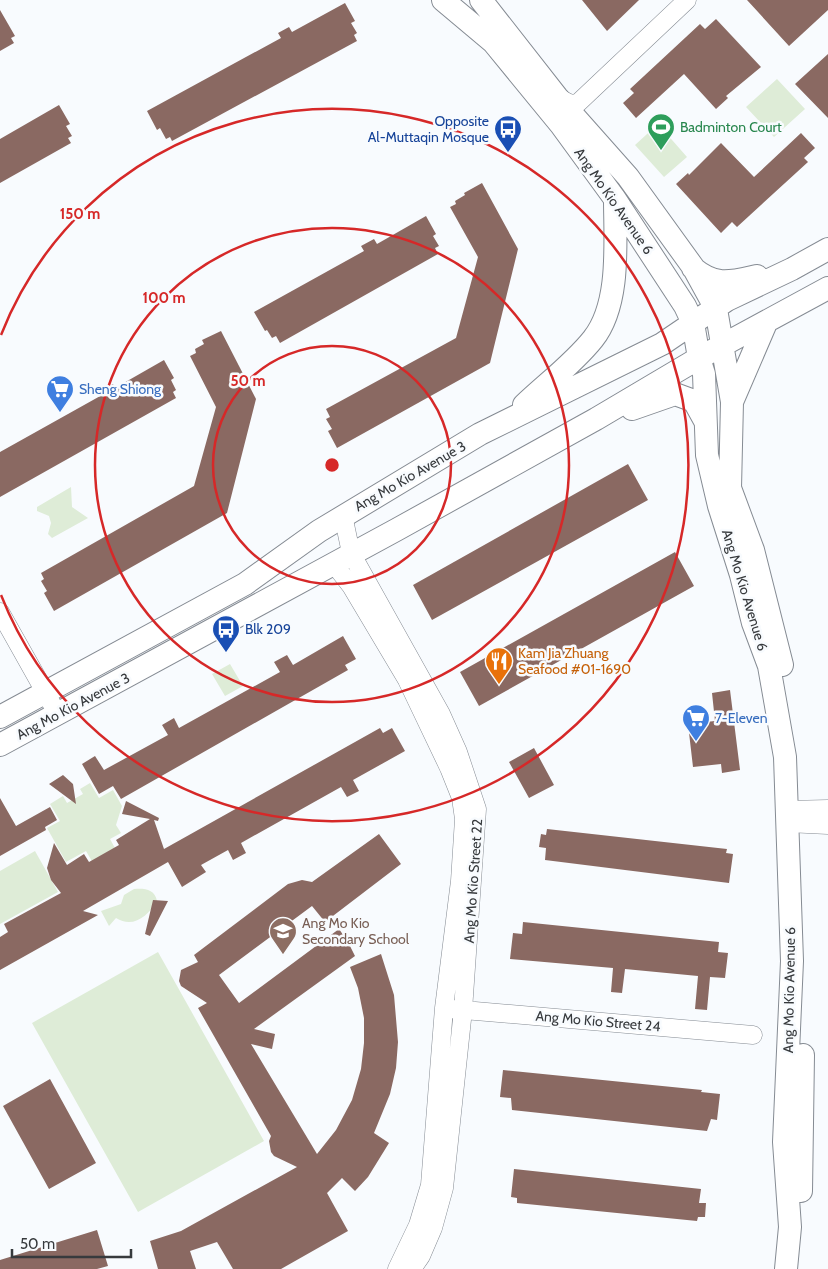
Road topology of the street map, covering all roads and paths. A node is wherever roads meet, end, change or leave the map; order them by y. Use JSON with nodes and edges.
{"nodes":[{"id":1,"x":443,"y":0,"type":"edge"},
{"id":2,"x":481,"y":0,"type":"edge"},
{"id":3,"x":687,"y":0,"type":"edge"},
{"id":4,"x":570,"y":106,"type":"junction"},
{"id":5,"x":615,"y":199,"type":"junction"},
{"id":6,"x":828,"y":249,"type":"edge"},
{"id":7,"x":693,"y":267,"type":"junction"},
{"id":8,"x":792,"y":269,"type":"junction"},
{"id":9,"x":828,"y":288,"type":"edge"},
{"id":10,"x":716,"y":309,"type":"junction"},
{"id":11,"x":693,"y":323,"type":"junction"},
{"id":12,"x":766,"y":323,"type":"junction"},
{"id":13,"x":724,"y":346,"type":"junction"},
{"id":14,"x":699,"y":358,"type":"junction"},
{"id":15,"x":732,"y":402,"type":"junction"},
{"id":16,"x":596,"y":419,"type":"junction"},
{"id":17,"x":704,"y":421,"type":"junction"},
{"id":18,"x":507,"y":422,"type":"junction"},
{"id":19,"x":344,"y":515,"type":"junction"},
{"id":20,"x":342,"y":558,"type":"junction"},
{"id":21,"x":0,"y":612,"type":"edge"},
{"id":22,"x":161,"y":629,"type":"junction"},
{"id":23,"x":173,"y":652,"type":"junction"},
{"id":24,"x":44,"y":692,"type":"junction"},
{"id":25,"x":58,"y":715,"type":"junction"},
{"id":26,"x":0,"y":717,"type":"edge"},
{"id":27,"x":0,"y":745,"type":"edge"},
{"id":28,"x":828,"y":809,"type":"edge"},
{"id":29,"x":794,"y":816,"type":"junction"},
{"id":30,"x":828,"y":824,"type":"edge"},
{"id":31,"x":444,"y":1008,"type":"junction"},
{"id":32,"x":463,"y":1010,"type":"junction"},
{"id":33,"x":753,"y":1035,"type":"dead end"},
{"id":34,"x":397,"y":1269,"type":"edge"},
{"id":35,"x":412,"y":1269,"type":"edge"},
{"id":36,"x":786,"y":1269,"type":"edge"},
{"id":37,"x":798,"y":1269,"type":"edge"}],
"edges":[{"from":1,"to":5,"type":"main road","name":"Ang Mo Kio Avenue 6"},
{"from":2,"to":4,"type":"main road","name":"Ang Mo Kio Avenue 6"},
{"from":3,"to":4,"type":"street"},
{"from":4,"to":7,"type":"main road","name":"Ang Mo Kio Avenue 6"},
{"from":5,"to":11,"type":"main road","name":"Ang Mo Kio Avenue 6"},
{"from":5,"to":18,"type":"main road"},
{"from":6,"to":8,"type":"main road","name":"Ang Mo Kio Avenue 3"},
{"from":7,"to":8,"type":"main road"},
{"from":7,"to":10,"type":"main road","name":"Ang Mo Kio Avenue 6"},
{"from":8,"to":10,"type":"main road","name":"Ang Mo Kio Avenue 3"},
{"from":9,"to":12,"type":"main road","name":"Ang Mo Kio Avenue 3"},
{"from":10,"to":11,"type":"main road","name":"Ang Mo Kio Avenue 3"},
{"from":10,"to":13,"type":"main road","name":"Ang Mo Kio Avenue 6"},
{"from":11,"to":14,"type":"main road","name":"Ang Mo Kio Avenue 6"},
{"from":11,"to":18,"type":"main road","name":"Ang Mo Kio Avenue 3"},
{"from":12,"to":13,"type":"main road","name":"Ang Mo Kio Avenue 3"},
{"from":12,"to":15,"type":"main road"},
{"from":13,"to":14,"type":"main road","name":"Ang Mo Kio Avenue 3"},
{"from":13,"to":15,"type":"main road","name":"Ang Mo Kio Avenue 6"},
{"from":14,"to":16,"type":"main road","name":"Ang Mo Kio Avenue 3"},
{"from":14,"to":17,"type":"main road","name":"Ang Mo Kio Avenue 6"},
{"from":15,"to":29,"type":"main road","name":"Ang Mo Kio Avenue 6"},
{"from":16,"to":17,"type":"main road"},
{"from":16,"to":20,"type":"main road","name":"Ang Mo Kio Avenue 3"},
{"from":17,"to":29,"type":"main road","name":"Ang Mo Kio Avenue 6"},
{"from":18,"to":19,"type":"main road","name":"Ang Mo Kio Avenue 3"},
{"from":19,"to":20,"type":"street","name":"Ang Mo Kio Street 22"},
{"from":19,"to":22,"type":"main road","name":"Ang Mo Kio Avenue 3"},
{"from":20,"to":23,"type":"main road","name":"Ang Mo Kio Avenue 3"},
{"from":20,"to":31,"type":"street","name":"Ang Mo Kio Street 22"},
{"from":20,"to":32,"type":"street","name":"Ang Mo Kio Street 22"},
{"from":21,"to":24,"type":"street"},
{"from":22,"to":23,"type":"main road"},
{"from":22,"to":24,"type":"main road","name":"Ang Mo Kio Avenue 3"},
{"from":23,"to":25,"type":"main road","name":"Ang Mo Kio Avenue 3"},
{"from":24,"to":25,"type":"street"},
{"from":24,"to":26,"type":"main road","name":"Ang Mo Kio Avenue 3"},
{"from":25,"to":27,"type":"main road","name":"Ang Mo Kio Avenue 3"},
{"from":28,"to":29,"type":"street"},
{"from":29,"to":30,"type":"street"},
{"from":29,"to":36,"type":"main road","name":"Ang Mo Kio Avenue 6"},
{"from":29,"to":37,"type":"main road","name":"Ang Mo Kio Avenue 6"},
{"from":31,"to":32,"type":"street","name":"Ang Mo Kio Street 24"},
{"from":31,"to":34,"type":"street","name":"Ang Mo Kio Street 22"},
{"from":32,"to":33,"type":"street","name":"Ang Mo Kio Street 24"},
{"from":32,"to":35,"type":"street","name":"Ang Mo Kio Street 22"}]}
